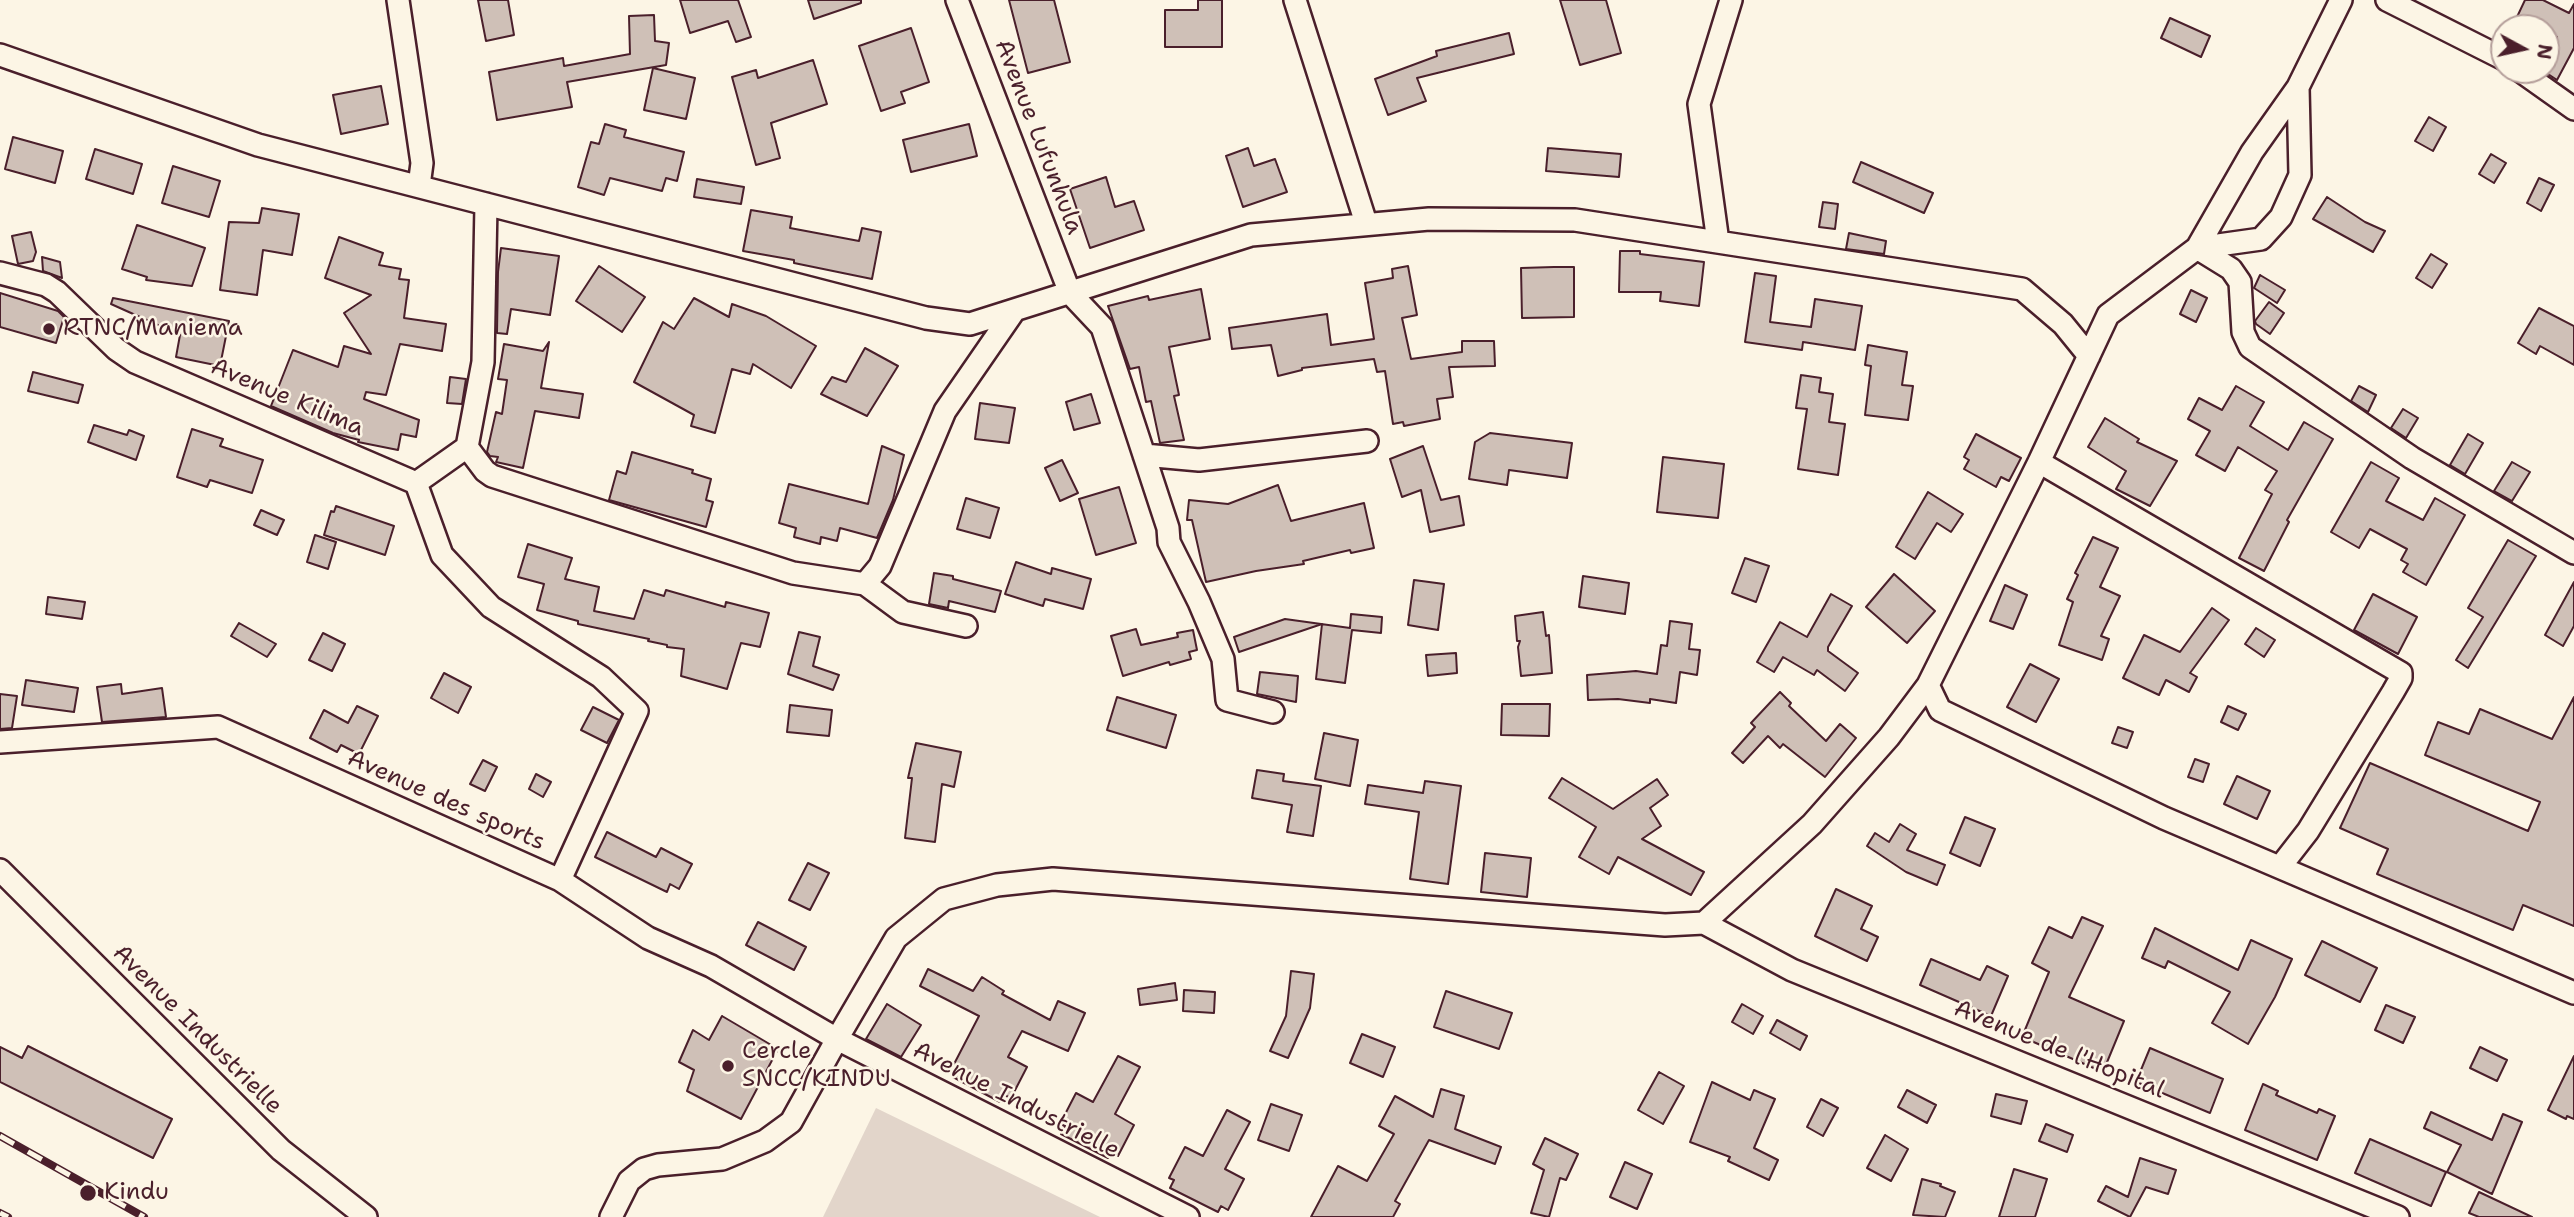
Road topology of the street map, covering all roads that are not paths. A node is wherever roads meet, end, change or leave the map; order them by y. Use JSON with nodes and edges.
{"nodes":[{"id":1,"x":398,"y":0,"type":"edge"},
{"id":2,"x":957,"y":0,"type":"edge"},
{"id":3,"x":1295,"y":0,"type":"edge"},
{"id":4,"x":1731,"y":0,"type":"edge"},
{"id":5,"x":2341,"y":0,"type":"edge"},
{"id":6,"x":2387,"y":0,"type":"edge"},
{"id":7,"x":2490,"y":52,"type":"edge"},
{"id":8,"x":0,"y":55,"type":"edge"},
{"id":9,"x":2539,"y":84,"type":"edge"},
{"id":10,"x":2298,"y":86,"type":"junction"},
{"id":11,"x":2574,"y":109,"type":"edge"},
{"id":12,"x":419,"y":186,"type":"junction"},
{"id":13,"x":486,"y":204,"type":"junction"},
{"id":14,"x":1366,"y":223,"type":"junction"},
{"id":15,"x":1718,"y":242,"type":"junction"},
{"id":16,"x":2197,"y":248,"type":"junction"},
{"id":17,"x":0,"y":273,"type":"edge"},
{"id":18,"x":1070,"y":293,"type":"junction"},
{"id":19,"x":1013,"y":311,"type":"junction"},
{"id":20,"x":2089,"y":356,"type":"junction"},
{"id":21,"x":1367,"y":441,"type":"dead end"},
{"id":22,"x":467,"y":447,"type":"junction"},
{"id":23,"x":1144,"y":455,"type":"junction"},
{"id":24,"x":2039,"y":462,"type":"junction"},
{"id":25,"x":416,"y":483,"type":"junction"},
{"id":26,"x":2574,"y":553,"type":"edge"},
{"id":27,"x":865,"y":584,"type":"junction"},
{"id":28,"x":965,"y":626,"type":"dead end"},
{"id":29,"x":1928,"y":685,"type":"junction"},
{"id":30,"x":1273,"y":712,"type":"dead end"},
{"id":31,"x":0,"y":742,"type":"edge"},
{"id":32,"x":2280,"y":867,"type":"junction"},
{"id":33,"x":0,"y":870,"type":"edge"},
{"id":34,"x":560,"y":880,"type":"junction"},
{"id":35,"x":1704,"y":923,"type":"junction"},
{"id":36,"x":2574,"y":993,"type":"edge"},
{"id":37,"x":837,"y":1039,"type":"junction"},
{"id":38,"x":366,"y":1217,"type":"edge"},
{"id":39,"x":611,"y":1217,"type":"edge"},
{"id":40,"x":1188,"y":1217,"type":"edge"},
{"id":41,"x":2398,"y":1217,"type":"edge"}],
"edges":[{"from":1,"to":12,"type":"street"},
{"from":2,"to":18,"type":"street","name":"Avenue Lufunhula"},
{"from":3,"to":14,"type":"street"},
{"from":4,"to":15,"type":"street"},
{"from":5,"to":10,"type":"street"},
{"from":6,"to":7,"type":"street"},
{"from":8,"to":12,"type":"street"},
{"from":9,"to":11,"type":"street"},
{"from":10,"to":16,"type":"street"},
{"from":10,"to":16,"type":"street"},
{"from":12,"to":13,"type":"street"},
{"from":13,"to":19,"type":"street"},
{"from":13,"to":22,"type":"street"},
{"from":14,"to":15,"type":"street"},
{"from":14,"to":18,"type":"street"},
{"from":15,"to":20,"type":"street"},
{"from":16,"to":20,"type":"street"},
{"from":16,"to":26,"type":"street"},
{"from":17,"to":25,"type":"street","name":"Avenue Kilima"},
{"from":18,"to":19,"type":"street"},
{"from":18,"to":23,"type":"street"},
{"from":19,"to":27,"type":"street"},
{"from":20,"to":24,"type":"street"},
{"from":21,"to":23,"type":"street"},
{"from":22,"to":25,"type":"street"},
{"from":22,"to":27,"type":"street"},
{"from":23,"to":30,"type":"street"},
{"from":24,"to":29,"type":"street"},
{"from":24,"to":32,"type":"street"},
{"from":25,"to":34,"type":"street"},
{"from":27,"to":28,"type":"street"},
{"from":29,"to":32,"type":"street"},
{"from":29,"to":35,"type":"street"},
{"from":31,"to":34,"type":"street","name":"Avenue des sports"},
{"from":32,"to":36,"type":"street"},
{"from":33,"to":38,"type":"street","name":"Avenue Industrielle"},
{"from":34,"to":37,"type":"street","name":"Avenue des sports"},
{"from":35,"to":37,"type":"street"},
{"from":35,"to":41,"type":"street","name":"Avenue de l'Hopital"},
{"from":37,"to":39,"type":"street"},
{"from":37,"to":40,"type":"street","name":"Avenue Industrielle"}]}
